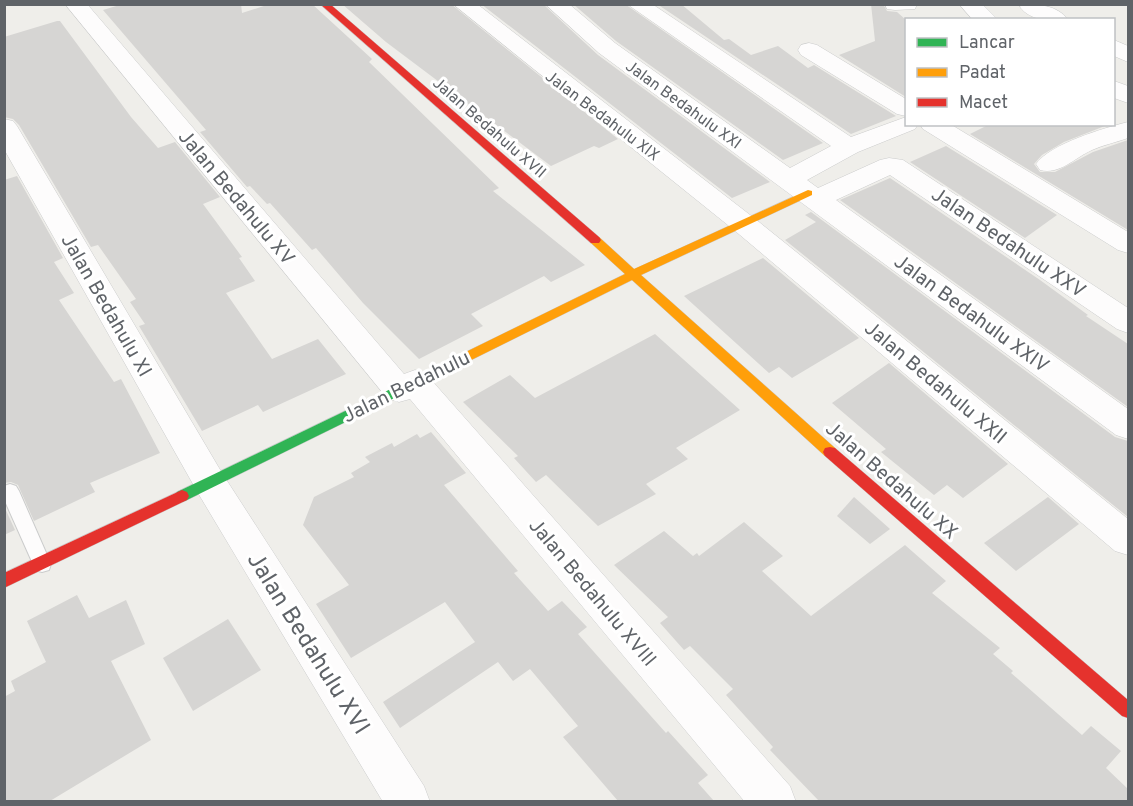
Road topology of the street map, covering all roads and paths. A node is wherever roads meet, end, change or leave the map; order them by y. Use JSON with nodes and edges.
{"nodes":[{"id":1,"x":75,"y":4,"type":"edge"},
{"id":2,"x":324,"y":4,"type":"edge"},
{"id":3,"x":463,"y":4,"type":"edge"},
{"id":4,"x":555,"y":4,"type":"edge"},
{"id":5,"x":637,"y":4,"type":"edge"},
{"id":6,"x":895,"y":4,"type":"edge"},
{"id":7,"x":907,"y":4,"type":"edge"},
{"id":8,"x":969,"y":4,"type":"edge"},
{"id":9,"x":1031,"y":7,"type":"dead end"},
{"id":10,"x":985,"y":18,"type":"edge"},
{"id":11,"x":1053,"y":18,"type":"edge"},
{"id":12,"x":809,"y":51,"type":"dead end"},
{"id":13,"x":905,"y":108,"type":"edge"},
{"id":14,"x":905,"y":124,"type":"edge"},
{"id":15,"x":4,"y":126,"type":"edge"},
{"id":16,"x":935,"y":126,"type":"edge"},
{"id":17,"x":1128,"y":130,"type":"edge"},
{"id":18,"x":849,"y":147,"type":"junction"},
{"id":19,"x":1049,"y":164,"type":"dead end"},
{"id":20,"x":889,"y":166,"type":"joint"},
{"id":21,"x":804,"y":191,"type":"junction"},
{"id":22,"x":744,"y":224,"type":"junction"},
{"id":23,"x":1128,"y":244,"type":"edge"},
{"id":24,"x":634,"y":274,"type":"junction"},
{"id":25,"x":1128,"y":322,"type":"edge"},
{"id":26,"x":407,"y":386,"type":"junction"},
{"id":27,"x":1128,"y":426,"type":"edge"},
{"id":28,"x":210,"y":483,"type":"junction"},
{"id":29,"x":10,"y":491,"type":"dead end"},
{"id":30,"x":1128,"y":540,"type":"edge"},
{"id":31,"x":42,"y":564,"type":"junction"},
{"id":32,"x":4,"y":581,"type":"edge"},
{"id":33,"x":1128,"y":710,"type":"edge"},
{"id":34,"x":408,"y":801,"type":"edge"},
{"id":35,"x":774,"y":801,"type":"edge"}],
"edges":[{"from":1,"to":26,"type":"street","name":"Jalan Bedahulu XV"},
{"from":2,"to":24,"type":"street","name":"Jalan Bedahulu XVII"},
{"from":3,"to":22,"type":"street","name":"Jalan Bedahulu XIX"},
{"from":4,"to":21,"type":"street","name":"Jalan Bedahulu XXI"},
{"from":5,"to":18,"type":"street"},
{"from":6,"to":7,"type":"street"},
{"from":8,"to":10,"type":"street"},
{"from":9,"to":11,"type":"street"},
{"from":12,"to":13,"type":"street"},
{"from":14,"to":18,"type":"street"},
{"from":15,"to":28,"type":"street","name":"Jalan Bedahulu XI"},
{"from":16,"to":23,"type":"street"},
{"from":17,"to":19,"type":"street"},
{"from":18,"to":21,"type":"street"},
{"from":20,"to":21,"type":"street","name":"Jalan Bedahulu"},
{"from":20,"to":25,"type":"street","name":"Jalan Bedahulu XXV"},
{"from":21,"to":22,"type":"street","name":"Jalan Bedahulu"},
{"from":21,"to":27,"type":"street","name":"Jalan Bedahulu XXIV"},
{"from":22,"to":24,"type":"street","name":"Jalan Bedahulu"},
{"from":22,"to":30,"type":"street","name":"Jalan Bedahulu XXII"},
{"from":24,"to":26,"type":"street","name":"Jalan Bedahulu"},
{"from":24,"to":33,"type":"street","name":"Jalan Bedahulu XX"},
{"from":26,"to":28,"type":"street","name":"Jalan Bedahulu"},
{"from":26,"to":35,"type":"street","name":"Jalan Bedahulu XVIII"},
{"from":28,"to":31,"type":"street","name":"Jalan Bedahulu"},
{"from":28,"to":34,"type":"street","name":"Jalan Bedahulu XVI"},
{"from":29,"to":31,"type":"lane"},
{"from":31,"to":32,"type":"street","name":"Jalan Bedahulu"}]}
